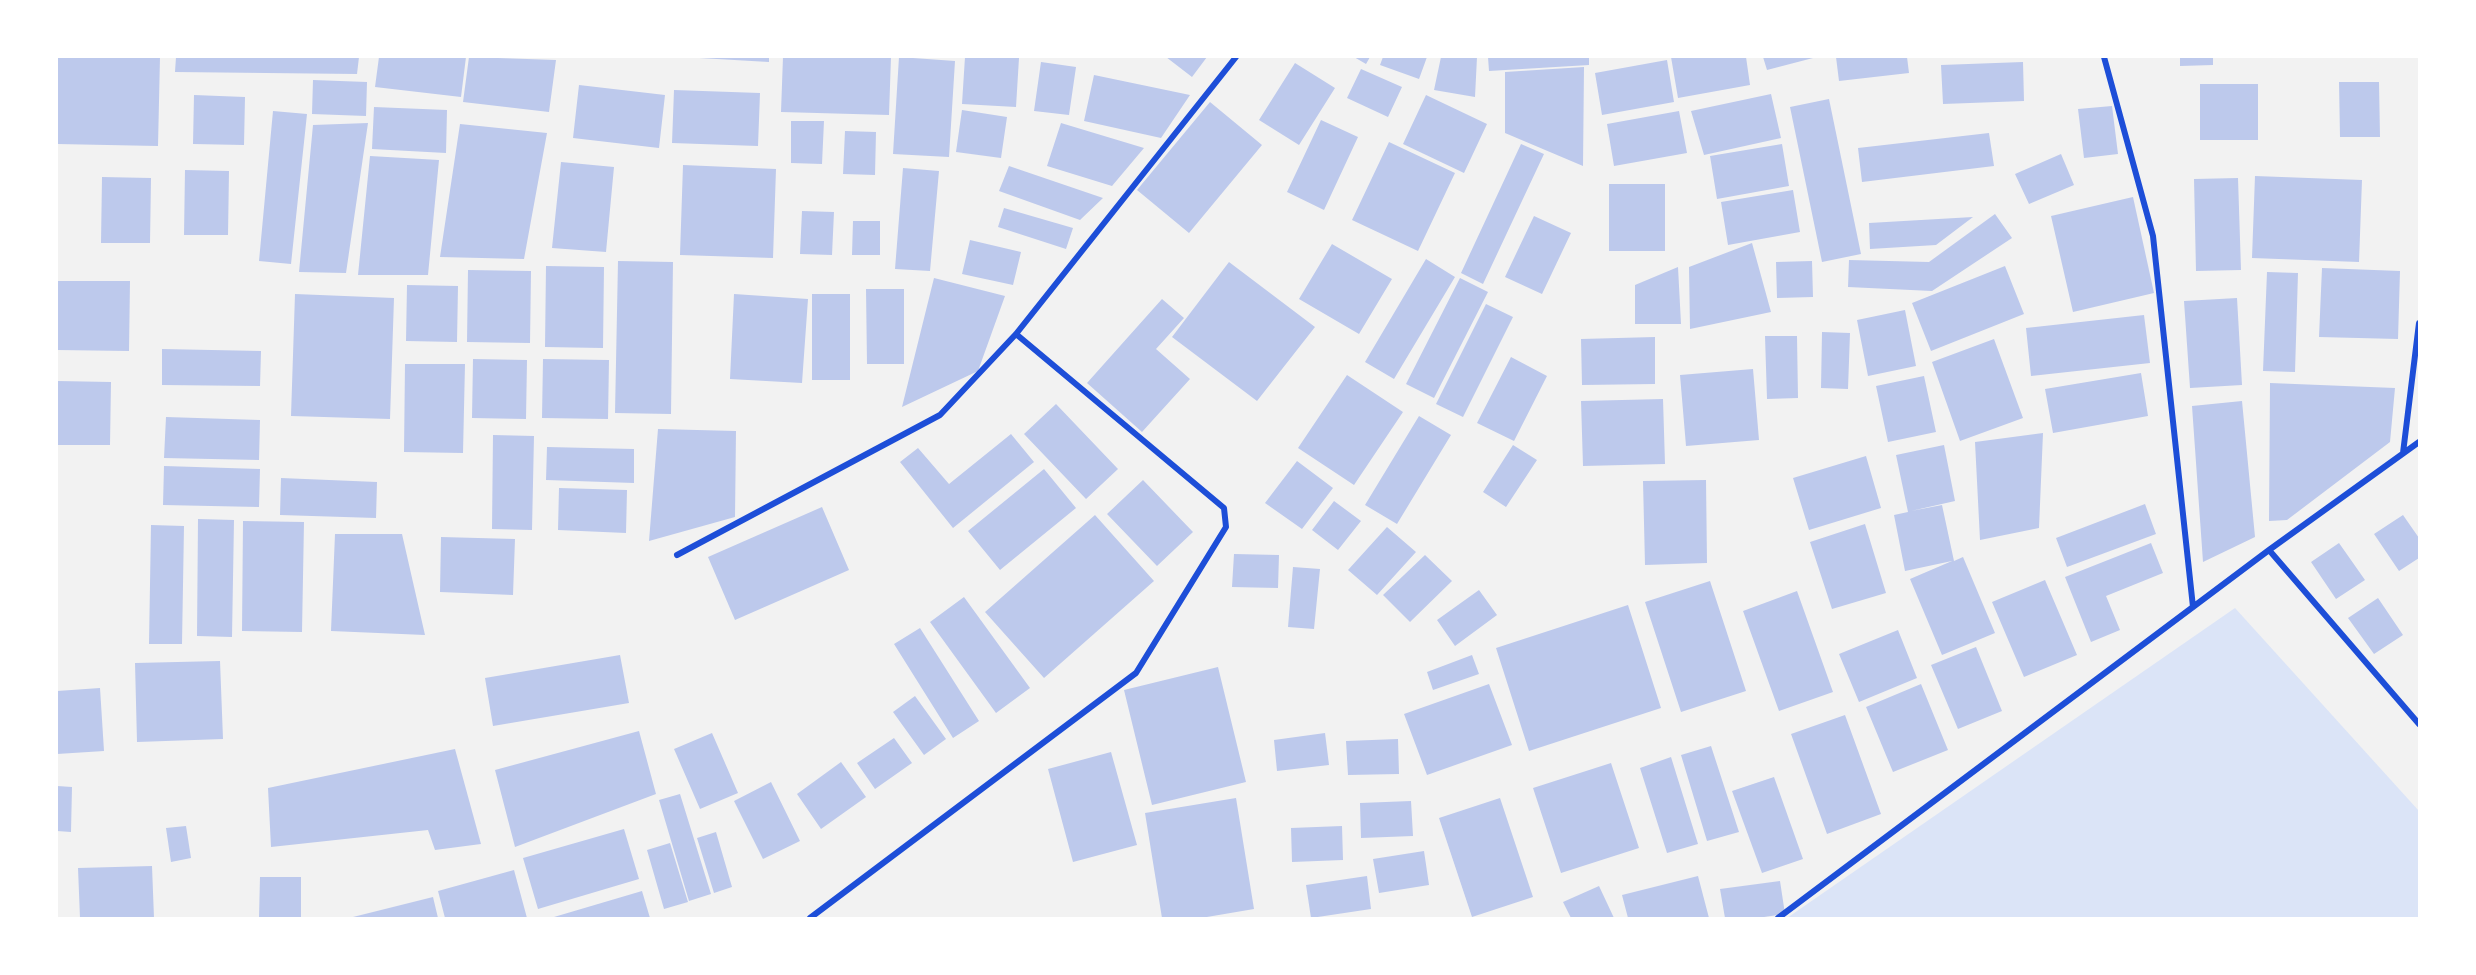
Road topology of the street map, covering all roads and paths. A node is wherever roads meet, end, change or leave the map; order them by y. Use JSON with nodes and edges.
{"nodes":[{"id":1,"x":1236,"y":57,"type":"edge"},
{"id":2,"x":2104,"y":57,"type":"edge"},
{"id":3,"x":2419,"y":323,"type":"edge"},
{"id":4,"x":1016,"y":334,"type":"junction"},
{"id":5,"x":2419,"y":442,"type":"edge"},
{"id":6,"x":2403,"y":453,"type":"junction"},
{"id":7,"x":2269,"y":550,"type":"junction"},
{"id":8,"x":677,"y":555,"type":"dead end"},
{"id":9,"x":2193,"y":607,"type":"junction"},
{"id":10,"x":2419,"y":724,"type":"edge"},
{"id":11,"x":810,"y":918,"type":"edge"},
{"id":12,"x":1778,"y":918,"type":"edge"}],
"edges":[{"from":1,"to":4,"type":"street"},
{"from":2,"to":9,"type":"street"},
{"from":3,"to":6,"type":"street"},
{"from":4,"to":8,"type":"street"},
{"from":4,"to":11,"type":"street"},
{"from":5,"to":6,"type":"street"},
{"from":6,"to":7,"type":"street"},
{"from":7,"to":9,"type":"street"},
{"from":7,"to":10,"type":"street"},
{"from":9,"to":12,"type":"street"}]}
